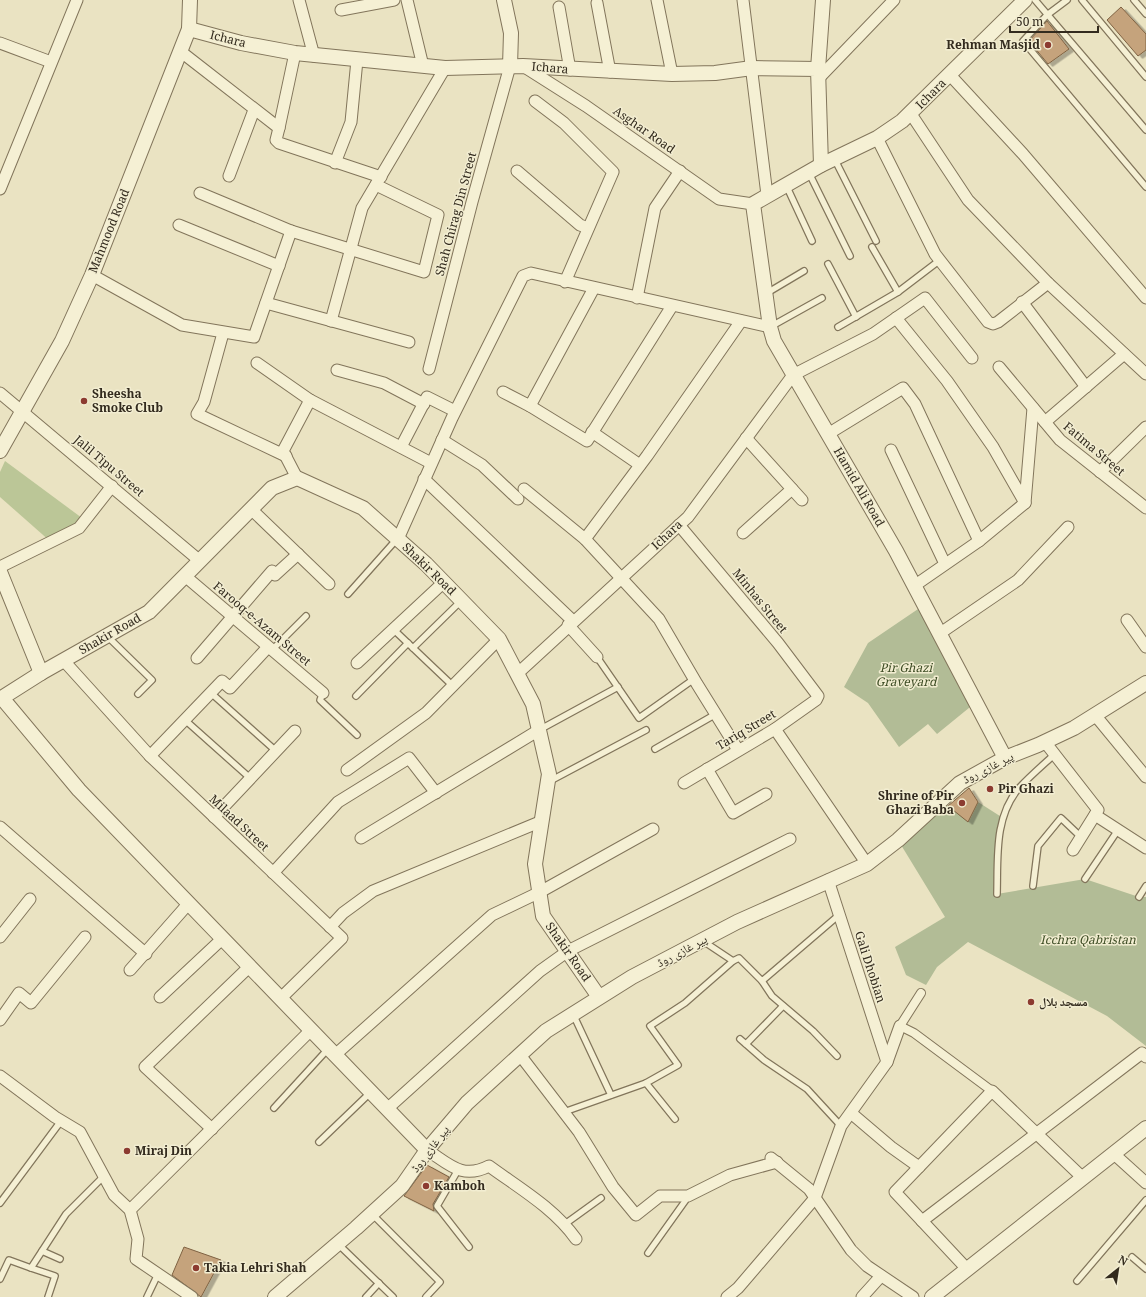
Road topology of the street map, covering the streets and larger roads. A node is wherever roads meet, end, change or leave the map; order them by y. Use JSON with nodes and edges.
{"nodes":[{"id":1,"x":77,"y":0,"type":"edge"},
{"id":2,"x":190,"y":0,"type":"edge"},
{"id":3,"x":299,"y":0,"type":"edge"},
{"id":4,"x":394,"y":0,"type":"edge"},
{"id":5,"x":406,"y":0,"type":"edge"},
{"id":6,"x":504,"y":0,"type":"edge"},
{"id":7,"x":657,"y":0,"type":"edge"},
{"id":8,"x":743,"y":0,"type":"edge"},
{"id":9,"x":823,"y":0,"type":"edge"},
{"id":10,"x":894,"y":0,"type":"edge"},
{"id":11,"x":1025,"y":0,"type":"edge"},
{"id":12,"x":597,"y":3,"type":"dead end"},
{"id":13,"x":559,"y":7,"type":"dead end"},
{"id":14,"x":341,"y":10,"type":"dead end"},
{"id":15,"x":189,"y":29,"type":"junction"},
{"id":16,"x":0,"y":43,"type":"edge"},
{"id":17,"x":180,"y":51,"type":"junction"},
{"id":18,"x":295,"y":53,"type":"junction"},
{"id":19,"x":314,"y":56,"type":"junction"},
{"id":20,"x":357,"y":60,"type":"junction"},
{"id":21,"x":52,"y":62,"type":"junction"},
{"id":22,"x":423,"y":66,"type":"junction"},
{"id":23,"x":516,"y":66,"type":"junction"},
{"id":24,"x":445,"y":68,"type":"junction"},
{"id":25,"x":752,"y":68,"type":"junction"},
{"id":26,"x":570,"y":70,"type":"junction"},
{"id":27,"x":610,"y":72,"type":"junction"},
{"id":28,"x":672,"y":74,"type":"junction"},
{"id":29,"x":818,"y":74,"type":"junction"},
{"id":30,"x":950,"y":75,"type":"junction"},
{"id":31,"x":535,"y":101,"type":"dead end"},
{"id":32,"x":254,"y":110,"type":"junction"},
{"id":33,"x":911,"y":114,"type":"junction"},
{"id":34,"x":279,"y":128,"type":"junction"},
{"id":35,"x":877,"y":138,"type":"junction"},
{"id":36,"x":335,"y":163,"type":"junction"},
{"id":37,"x":821,"y":165,"type":"junction"},
{"id":38,"x":517,"y":171,"type":"dead end"},
{"id":39,"x":680,"y":171,"type":"junction"},
{"id":40,"x":229,"y":176,"type":"dead end"},
{"id":41,"x":379,"y":181,"type":"junction"},
{"id":42,"x":0,"y":189,"type":"edge"},
{"id":43,"x":200,"y":193,"type":"dead end"},
{"id":44,"x":767,"y":194,"type":"junction"},
{"id":45,"x":753,"y":204,"type":"junction"},
{"id":46,"x":179,"y":225,"type":"dead end"},
{"id":47,"x":588,"y":228,"type":"junction"},
{"id":48,"x":291,"y":230,"type":"junction"},
{"id":49,"x":350,"y":248,"type":"junction"},
{"id":50,"x":279,"y":266,"type":"junction"},
{"id":51,"x":92,"y":275,"type":"junction"},
{"id":52,"x":565,"y":282,"type":"junction"},
{"id":53,"x":1048,"y":283,"type":"junction"},
{"id":54,"x":594,"y":288,"type":"junction"},
{"id":55,"x":638,"y":298,"type":"junction"},
{"id":56,"x":1146,"y":298,"type":"edge"},
{"id":57,"x":1022,"y":302,"type":"junction"},
{"id":58,"x":266,"y":303,"type":"junction"},
{"id":59,"x":672,"y":306,"type":"junction"},
{"id":60,"x":896,"y":318,"type":"junction"},
{"id":61,"x":331,"y":321,"type":"junction"},
{"id":62,"x":741,"y":321,"type":"junction"},
{"id":63,"x":770,"y":327,"type":"junction"},
{"id":64,"x":223,"y":333,"type":"junction"},
{"id":65,"x":409,"y":342,"type":"dead end"},
{"id":66,"x":1124,"y":354,"type":"junction"},
{"id":67,"x":972,"y":358,"type":"dead end"},
{"id":68,"x":256,"y":363,"type":"dead end"},
{"id":69,"x":999,"y":367,"type":"dead end"},
{"id":70,"x":429,"y":369,"type":"dead end"},
{"id":71,"x":337,"y":370,"type":"dead end"},
{"id":72,"x":1146,"y":374,"type":"edge"},
{"id":73,"x":793,"y":375,"type":"junction"},
{"id":74,"x":1086,"y":387,"type":"junction"},
{"id":75,"x":503,"y":392,"type":"dead end"},
{"id":76,"x":0,"y":393,"type":"edge"},
{"id":77,"x":310,"y":400,"type":"junction"},
{"id":78,"x":424,"y":404,"type":"junction"},
{"id":79,"x":530,"y":406,"type":"junction"},
{"id":80,"x":1033,"y":408,"type":"junction"},
{"id":81,"x":24,"y":411,"type":"junction"},
{"id":82,"x":455,"y":411,"type":"junction"},
{"id":83,"x":1045,"y":422,"type":"junction"},
{"id":84,"x":1146,"y":427,"type":"edge"},
{"id":85,"x":592,"y":432,"type":"junction"},
{"id":86,"x":828,"y":434,"type":"junction"},
{"id":87,"x":746,"y":438,"type":"junction"},
{"id":88,"x":442,"y":440,"type":"junction"},
{"id":89,"x":401,"y":447,"type":"junction"},
{"id":90,"x":891,"y":450,"type":"dead end"},
{"id":91,"x":0,"y":451,"type":"edge"},
{"id":92,"x":286,"y":456,"type":"junction"},
{"id":93,"x":431,"y":463,"type":"junction"},
{"id":94,"x":640,"y":465,"type":"junction"},
{"id":95,"x":1100,"y":472,"type":"junction"},
{"id":96,"x":297,"y":478,"type":"junction"},
{"id":97,"x":424,"y":479,"type":"junction"},
{"id":98,"x":112,"y":486,"type":"junction"},
{"id":99,"x":524,"y":489,"type":"dead end"},
{"id":100,"x":792,"y":489,"type":"junction"},
{"id":101,"x":518,"y":499,"type":"dead end"},
{"id":102,"x":802,"y":500,"type":"dead end"},
{"id":103,"x":1025,"y":503,"type":"junction"},
{"id":104,"x":1146,"y":508,"type":"edge"},
{"id":105,"x":251,"y":509,"type":"junction"},
{"id":106,"x":679,"y":525,"type":"junction"},
{"id":107,"x":1068,"y":527,"type":"dead end"},
{"id":108,"x":744,"y":532,"type":"dead end"},
{"id":109,"x":398,"y":539,"type":"junction"},
{"id":110,"x":585,"y":539,"type":"junction"},
{"id":111,"x":979,"y":541,"type":"junction"},
{"id":112,"x":298,"y":554,"type":"junction"},
{"id":113,"x":200,"y":561,"type":"junction"},
{"id":114,"x":945,"y":564,"type":"junction"},
{"id":115,"x":0,"y":566,"type":"edge"},
{"id":116,"x":0,"y":572,"type":"edge"},
{"id":117,"x":185,"y":576,"type":"junction"},
{"id":118,"x":621,"y":577,"type":"junction"},
{"id":119,"x":444,"y":582,"type":"junction"},
{"id":120,"x":328,"y":584,"type":"dead end"},
{"id":121,"x":914,"y":586,"type":"junction"},
{"id":122,"x":233,"y":617,"type":"junction"},
{"id":123,"x":1127,"y":620,"type":"dead end"},
{"id":124,"x":571,"y":623,"type":"junction"},
{"id":125,"x":939,"y":634,"type":"junction"},
{"id":126,"x":499,"y":639,"type":"junction"},
{"id":127,"x":1146,"y":647,"type":"edge"},
{"id":128,"x":270,"y":648,"type":"junction"},
{"id":129,"x":596,"y":657,"type":"road end"},
{"id":130,"x":197,"y":658,"type":"dead end"},
{"id":131,"x":64,"y":661,"type":"junction"},
{"id":132,"x":357,"y":663,"type":"dead end"},
{"id":133,"x":41,"y":673,"type":"junction"},
{"id":134,"x":517,"y":674,"type":"junction"},
{"id":135,"x":1145,"y":686,"type":"edge"},
{"id":136,"x":323,"y":693,"type":"road end"},
{"id":137,"x":818,"y":696,"type":"joint"},
{"id":138,"x":1,"y":699,"type":"edge"},
{"id":139,"x":1095,"y":715,"type":"junction"},
{"id":140,"x":775,"y":729,"type":"junction"},
{"id":141,"x":539,"y":730,"type":"junction"},
{"id":142,"x":295,"y":731,"type":"dead end"},
{"id":143,"x":1045,"y":742,"type":"junction"},
{"id":144,"x":738,"y":750,"type":"junction"},
{"id":145,"x":150,"y":756,"type":"junction"},
{"id":146,"x":1004,"y":758,"type":"junction"},
{"id":147,"x":707,"y":769,"type":"junction"},
{"id":148,"x":347,"y":770,"type":"dead end"},
{"id":149,"x":1146,"y":777,"type":"edge"},
{"id":150,"x":684,"y":783,"type":"dead end"},
{"id":151,"x":436,"y":793,"type":"junction"},
{"id":152,"x":766,"y":794,"type":"dead end"},
{"id":153,"x":1095,"y":814,"type":"junction"},
{"id":154,"x":214,"y":817,"type":"junction"},
{"id":155,"x":542,"y":821,"type":"junction"},
{"id":156,"x":0,"y":827,"type":"edge"},
{"id":157,"x":653,"y":829,"type":"dead end"},
{"id":158,"x":361,"y":838,"type":"dead end"},
{"id":159,"x":790,"y":839,"type":"dead end"},
{"id":160,"x":1146,"y":848,"type":"edge"},
{"id":161,"x":1073,"y":850,"type":"dead end"},
{"id":162,"x":867,"y":864,"type":"junction"},
{"id":163,"x":273,"y":873,"type":"junction"},
{"id":164,"x":828,"y":880,"type":"junction"},
{"id":165,"x":540,"y":892,"type":"junction"},
{"id":166,"x":30,"y":899,"type":"dead end"},
{"id":167,"x":189,"y":903,"type":"junction"},
{"id":168,"x":330,"y":927,"type":"junction"},
{"id":169,"x":0,"y":937,"type":"edge"},
{"id":170,"x":85,"y":937,"type":"dead end"},
{"id":171,"x":222,"y":939,"type":"junction"},
{"id":172,"x":568,"y":951,"type":"junction"},
{"id":173,"x":146,"y":954,"type":"junction"},
{"id":174,"x":249,"y":967,"type":"junction"},
{"id":175,"x":130,"y":970,"type":"dead end"},
{"id":176,"x":921,"y":993,"type":"dead end"},
{"id":177,"x":160,"y":997,"type":"dead end"},
{"id":178,"x":600,"y":997,"type":"junction"},
{"id":179,"x":280,"y":999,"type":"junction"},
{"id":180,"x":0,"y":1020,"type":"edge"},
{"id":181,"x":900,"y":1026,"type":"junction"},
{"id":182,"x":311,"y":1030,"type":"junction"},
{"id":183,"x":332,"y":1052,"type":"junction"},
{"id":184,"x":520,"y":1055,"type":"junction"},
{"id":185,"x":1146,"y":1057,"type":"edge"},
{"id":186,"x":887,"y":1062,"type":"junction"},
{"id":187,"x":0,"y":1076,"type":"edge"},
{"id":188,"x":992,"y":1091,"type":"junction"},
{"id":189,"x":387,"y":1109,"type":"junction"},
{"id":190,"x":851,"y":1113,"type":"junction"},
{"id":191,"x":1146,"y":1128,"type":"edge"},
{"id":192,"x":212,"y":1129,"type":"junction"},
{"id":193,"x":1038,"y":1134,"type":"junction"},
{"id":194,"x":427,"y":1150,"type":"junction"},
{"id":195,"x":1114,"y":1154,"type":"junction"},
{"id":196,"x":919,"y":1167,"type":"junction"},
{"id":197,"x":1083,"y":1178,"type":"junction"},
{"id":198,"x":1146,"y":1183,"type":"edge"},
{"id":199,"x":814,"y":1198,"type":"junction"},
{"id":200,"x":130,"y":1210,"type":"junction"},
{"id":201,"x":922,"y":1221,"type":"junction"},
{"id":202,"x":576,"y":1239,"type":"dead end"},
{"id":203,"x":967,"y":1269,"type":"junction"},
{"id":204,"x":881,"y":1276,"type":"junction"},
{"id":205,"x":281,"y":1295,"type":"edge"},
{"id":206,"x":192,"y":1297,"type":"edge"},
{"id":207,"x":727,"y":1297,"type":"edge"},
{"id":208,"x":862,"y":1297,"type":"edge"},
{"id":209,"x":913,"y":1297,"type":"edge"},
{"id":210,"x":932,"y":1297,"type":"edge"}],
"edges":[{"from":1,"to":21,"type":"street"},
{"from":2,"to":15,"type":"street","name":"Mahmood Road"},
{"from":3,"to":19,"type":"street"},
{"from":4,"to":14,"type":"street"},
{"from":5,"to":22,"type":"street"},
{"from":6,"to":23,"type":"street"},
{"from":7,"to":28,"type":"street"},
{"from":8,"to":25,"type":"street"},
{"from":9,"to":29,"type":"street"},
{"from":10,"to":29,"type":"street"},
{"from":11,"to":30,"type":"street","name":"Ichara"},
{"from":12,"to":27,"type":"street"},
{"from":13,"to":26,"type":"street"},
{"from":15,"to":17,"type":"street","name":"Mahmood Road"},
{"from":15,"to":18,"type":"street","name":"Ichara"},
{"from":16,"to":21,"type":"street"},
{"from":17,"to":32,"type":"street"},
{"from":17,"to":51,"type":"street","name":"Mahmood Road"},
{"from":18,"to":19,"type":"street","name":"Ichara"},
{"from":18,"to":34,"type":"street"},
{"from":19,"to":20,"type":"street","name":"Ichara"},
{"from":20,"to":22,"type":"street","name":"Ichara"},
{"from":20,"to":36,"type":"street"},
{"from":21,"to":42,"type":"street"},
{"from":22,"to":24,"type":"street","name":"Ichara"},
{"from":23,"to":24,"type":"street","name":"Ichara"},
{"from":23,"to":26,"type":"street","name":"Ichara"},
{"from":23,"to":39,"type":"street","name":"Asghar Road"},
{"from":23,"to":70,"type":"street","name":"Shah Chirag Din Street"},
{"from":24,"to":41,"type":"street"},
{"from":25,"to":28,"type":"street","name":"Ichara"},
{"from":25,"to":29,"type":"street","name":"Ichara"},
{"from":25,"to":44,"type":"street"},
{"from":26,"to":27,"type":"street","name":"Ichara"},
{"from":27,"to":28,"type":"street","name":"Ichara"},
{"from":29,"to":37,"type":"street"},
{"from":30,"to":33,"type":"street","name":"Ichara"},
{"from":30,"to":56,"type":"street"},
{"from":31,"to":47,"type":"street"},
{"from":32,"to":34,"type":"street"},
{"from":32,"to":40,"type":"street"},
{"from":33,"to":35,"type":"street","name":"Ichara"},
{"from":33,"to":53,"type":"street"},
{"from":34,"to":36,"type":"street"},
{"from":35,"to":37,"type":"street","name":"Ichara"},
{"from":35,"to":57,"type":"street"},
{"from":36,"to":41,"type":"street"},
{"from":37,"to":44,"type":"street","name":"Ichara"},
{"from":38,"to":47,"type":"street"},
{"from":39,"to":45,"type":"street","name":"Asghar Road"},
{"from":39,"to":55,"type":"street"},
{"from":41,"to":49,"type":"street"},
{"from":41,"to":49,"type":"street"},
{"from":43,"to":48,"type":"street"},
{"from":44,"to":45,"type":"street","name":"Ichara"},
{"from":45,"to":63,"type":"street","name":"Hamid Ali Road"},
{"from":46,"to":50,"type":"street"},
{"from":47,"to":52,"type":"street"},
{"from":48,"to":49,"type":"street"},
{"from":48,"to":50,"type":"street"},
{"from":49,"to":61,"type":"street"},
{"from":50,"to":58,"type":"street"},
{"from":51,"to":64,"type":"street"},
{"from":51,"to":81,"type":"street","name":"Mahmood Road"},
{"from":52,"to":54,"type":"street"},
{"from":52,"to":82,"type":"street"},
{"from":53,"to":57,"type":"street"},
{"from":53,"to":66,"type":"street"},
{"from":54,"to":55,"type":"street"},
{"from":54,"to":79,"type":"street"},
{"from":55,"to":59,"type":"street"},
{"from":57,"to":74,"type":"street"},
{"from":58,"to":61,"type":"street"},
{"from":58,"to":64,"type":"street"},
{"from":59,"to":62,"type":"street"},
{"from":59,"to":85,"type":"street"},
{"from":60,"to":67,"type":"street"},
{"from":60,"to":73,"type":"street"},
{"from":60,"to":103,"type":"street"},
{"from":61,"to":65,"type":"street"},
{"from":62,"to":63,"type":"street"},
{"from":62,"to":94,"type":"street"},
{"from":63,"to":73,"type":"street","name":"Hamid Ali Road"},
{"from":64,"to":92,"type":"street"},
{"from":66,"to":72,"type":"street"},
{"from":66,"to":74,"type":"street"},
{"from":68,"to":77,"type":"street"},
{"from":69,"to":80,"type":"street","name":"Fatima Street"},
{"from":71,"to":78,"type":"street"},
{"from":73,"to":86,"type":"street","name":"Hamid Ali Road"},
{"from":73,"to":87,"type":"street","name":"Ichara"},
{"from":74,"to":83,"type":"street"},
{"from":75,"to":79,"type":"street"},
{"from":76,"to":81,"type":"street","name":"Jalil Tipu Street"},
{"from":77,"to":89,"type":"street"},
{"from":77,"to":92,"type":"street"},
{"from":78,"to":82,"type":"street"},
{"from":78,"to":89,"type":"street"},
{"from":79,"to":85,"type":"street"},
{"from":80,"to":83,"type":"street","name":"Fatima Street"},
{"from":80,"to":103,"type":"street"},
{"from":81,"to":91,"type":"street","name":"Mahmood Road"},
{"from":81,"to":98,"type":"street","name":"Jalil Tipu Street"},
{"from":82,"to":88,"type":"street"},
{"from":83,"to":95,"type":"street","name":"Fatima Street"},
{"from":84,"to":95,"type":"street"},
{"from":85,"to":94,"type":"street"},
{"from":86,"to":111,"type":"street"},
{"from":86,"to":121,"type":"street","name":"Hamid Ali Road"},
{"from":87,"to":100,"type":"street"},
{"from":87,"to":106,"type":"street","name":"Ichara"},
{"from":88,"to":93,"type":"street"},
{"from":88,"to":101,"type":"street"},
{"from":89,"to":93,"type":"street"},
{"from":90,"to":114,"type":"street"},
{"from":92,"to":96,"type":"street"},
{"from":93,"to":97,"type":"street"},
{"from":94,"to":110,"type":"street"},
{"from":95,"to":104,"type":"street","name":"Fatima Street"},
{"from":96,"to":105,"type":"street","name":"Shakir Road"},
{"from":96,"to":109,"type":"street","name":"Shakir Road"},
{"from":97,"to":109,"type":"street"},
{"from":97,"to":124,"type":"street"},
{"from":98,"to":113,"type":"street","name":"Jalil Tipu Street"},
{"from":98,"to":115,"type":"street"},
{"from":99,"to":110,"type":"street"},
{"from":100,"to":102,"type":"street"},
{"from":100,"to":108,"type":"street"},
{"from":103,"to":111,"type":"street"},
{"from":105,"to":112,"type":"street"},
{"from":105,"to":113,"type":"street","name":"Shakir Road"},
{"from":106,"to":118,"type":"street","name":"Ichara"},
{"from":106,"to":137,"type":"street","name":"Minhas Street"},
{"from":107,"to":125,"type":"street"},
{"from":109,"to":119,"type":"street","name":"Shakir Road"},
{"from":110,"to":118,"type":"street"},
{"from":111,"to":114,"type":"street"},
{"from":112,"to":120,"type":"street"},
{"from":112,"to":122,"type":"street"},
{"from":113,"to":117,"type":"street","name":"Shakir Road"},
{"from":114,"to":121,"type":"street"},
{"from":116,"to":133,"type":"street"},
{"from":117,"to":122,"type":"street","name":"Farooq-e-Azam Street"},
{"from":117,"to":131,"type":"street","name":"Shakir Road"},
{"from":118,"to":124,"type":"street","name":"Ichara"},
{"from":118,"to":144,"type":"street"},
{"from":119,"to":126,"type":"street","name":"Shakir Road"},
{"from":119,"to":132,"type":"street"},
{"from":121,"to":125,"type":"street","name":"Hamid Ali Road"},
{"from":122,"to":128,"type":"street","name":"Farooq-e-Azam Street"},
{"from":122,"to":130,"type":"street"},
{"from":123,"to":127,"type":"street"},
{"from":124,"to":129,"type":"street"},
{"from":124,"to":134,"type":"street","name":"Ichara"},
{"from":125,"to":146,"type":"street","name":"Hamid Ali Road"},
{"from":126,"to":134,"type":"street","name":"Shakir Road"},
{"from":126,"to":148,"type":"street"},
{"from":128,"to":136,"type":"street","name":"Farooq-e-Azam Street"},
{"from":128,"to":145,"type":"street"},
{"from":131,"to":133,"type":"street","name":"Shakir Road"},
{"from":131,"to":145,"type":"street","name":"Milaad Street"},
{"from":133,"to":138,"type":"street","name":"Shakir Road"},
{"from":134,"to":141,"type":"street","name":"Shakir Road"},
{"from":135,"to":139,"type":"street","name":"پیر غازی روڈ"},
{"from":137,"to":140,"type":"street","name":"Tariq Street"},
{"from":138,"to":167,"type":"street"},
{"from":139,"to":143,"type":"street","name":"پیر غازی روڈ"},
{"from":139,"to":149,"type":"street"},
{"from":140,"to":144,"type":"street","name":"Tariq Street"},
{"from":140,"to":162,"type":"street"},
{"from":141,"to":151,"type":"street"},
{"from":141,"to":155,"type":"street","name":"Shakir Road"},
{"from":142,"to":154,"type":"street"},
{"from":143,"to":146,"type":"street","name":"پیر غازی روڈ"},
{"from":143,"to":153,"type":"street"},
{"from":144,"to":147,"type":"street","name":"Tariq Street"},
{"from":145,"to":154,"type":"street","name":"Milaad Street"},
{"from":146,"to":162,"type":"street","name":"پیر غازی روڈ"},
{"from":147,"to":150,"type":"street","name":"Tariq Street"},
{"from":147,"to":152,"type":"street"},
{"from":151,"to":158,"type":"street"},
{"from":151,"to":163,"type":"street"},
{"from":153,"to":160,"type":"street"},
{"from":153,"to":161,"type":"street"},
{"from":154,"to":163,"type":"street","name":"Milaad Street"},
{"from":155,"to":165,"type":"street","name":"Shakir Road"},
{"from":155,"to":168,"type":"street"},
{"from":156,"to":173,"type":"street"},
{"from":157,"to":165,"type":"street"},
{"from":159,"to":172,"type":"street"},
{"from":162,"to":164,"type":"street","name":"پیر غازی روڈ"},
{"from":163,"to":168,"type":"street","name":"Milaad Street"},
{"from":164,"to":178,"type":"street","name":"پیر غازی روڈ"},
{"from":164,"to":186,"type":"street","name":"Gali Dhobian"},
{"from":165,"to":172,"type":"street","name":"Shakir Road"},
{"from":165,"to":183,"type":"street"},
{"from":166,"to":169,"type":"street"},
{"from":167,"to":171,"type":"street"},
{"from":167,"to":173,"type":"street"},
{"from":168,"to":179,"type":"street","name":"Milaad Street"},
{"from":170,"to":180,"type":"street"},
{"from":171,"to":174,"type":"street"},
{"from":171,"to":177,"type":"street"},
{"from":172,"to":178,"type":"street","name":"Shakir Road"},
{"from":172,"to":189,"type":"street"},
{"from":173,"to":175,"type":"street"},
{"from":174,"to":179,"type":"street"},
{"from":174,"to":192,"type":"street"},
{"from":176,"to":181,"type":"street"},
{"from":178,"to":184,"type":"street","name":"پیر غازی روڈ"},
{"from":179,"to":182,"type":"street"},
{"from":181,"to":186,"type":"street"},
{"from":181,"to":188,"type":"street"},
{"from":182,"to":183,"type":"street"},
{"from":182,"to":192,"type":"street"},
{"from":183,"to":189,"type":"street"},
{"from":184,"to":194,"type":"street","name":"پیر غازی روڈ"},
{"from":184,"to":199,"type":"street"},
{"from":185,"to":193,"type":"street"},
{"from":186,"to":190,"type":"street"},
{"from":187,"to":200,"type":"street"},
{"from":188,"to":193,"type":"street"},
{"from":188,"to":196,"type":"street"},
{"from":189,"to":194,"type":"street"},
{"from":190,"to":196,"type":"street"},
{"from":190,"to":199,"type":"street"},
{"from":191,"to":195,"type":"street"},
{"from":192,"to":200,"type":"street"},
{"from":193,"to":197,"type":"street"},
{"from":193,"to":201,"type":"street"},
{"from":194,"to":202,"type":"street"},
{"from":194,"to":205,"type":"street","name":"پیر غازی روڈ"},
{"from":195,"to":197,"type":"street"},
{"from":195,"to":198,"type":"street"},
{"from":196,"to":201,"type":"street"},
{"from":197,"to":203,"type":"street"},
{"from":199,"to":204,"type":"street"},
{"from":199,"to":207,"type":"street"},
{"from":200,"to":206,"type":"street"},
{"from":201,"to":203,"type":"street"},
{"from":203,"to":210,"type":"street"},
{"from":204,"to":208,"type":"street"},
{"from":204,"to":209,"type":"street"}]}
